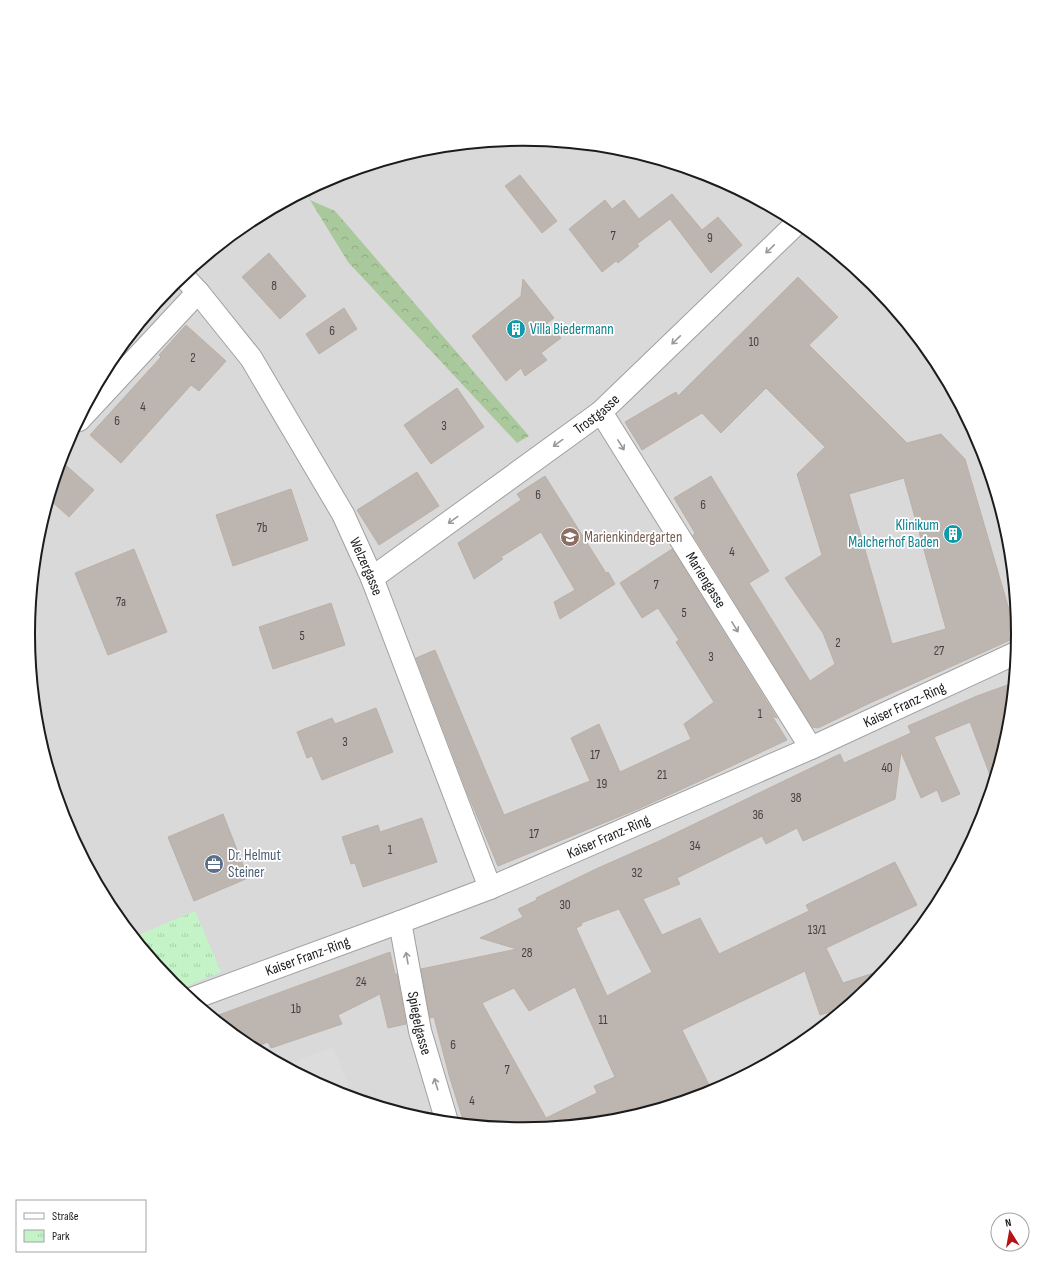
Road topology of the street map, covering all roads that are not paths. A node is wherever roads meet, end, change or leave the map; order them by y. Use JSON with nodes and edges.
{"nodes":[{"id":1,"x":793,"y":227,"type":"edge"},
{"id":2,"x":187,"y":281,"type":"edge"},
{"id":3,"x":198,"y":292,"type":"junction"},
{"id":4,"x":91,"y":407,"type":"edge"},
{"id":5,"x":601,"y":412,"type":"junction"},
{"id":6,"x":372,"y":578,"type":"junction"},
{"id":7,"x":1010,"y":656,"type":"edge"},
{"id":8,"x":811,"y":748,"type":"junction"},
{"id":9,"x":490,"y":888,"type":"junction"},
{"id":10,"x":400,"y":922,"type":"junction"},
{"id":11,"x":197,"y":997,"type":"edge"},
{"id":12,"x":445,"y":1116,"type":"edge"}],
"edges":[{"from":1,"to":5,"type":"street","name":"Trostgasse","one_way":true},
{"from":2,"to":3,"type":"street","name":"Welzergasse"},
{"from":3,"to":4,"type":"street"},
{"from":3,"to":6,"type":"street","name":"Welzergasse"},
{"from":5,"to":6,"type":"street","name":"Trostgasse","one_way":true},
{"from":5,"to":8,"type":"street","name":"Mariengasse","one_way":true},
{"from":6,"to":9,"type":"street","name":"Welzergasse"},
{"from":7,"to":8,"type":"street","name":"Kaiser Franz-Ring"},
{"from":8,"to":9,"type":"street","name":"Kaiser Franz-Ring"},
{"from":9,"to":10,"type":"street","name":"Kaiser Franz-Ring"},
{"from":10,"to":11,"type":"street","name":"Kaiser Franz-Ring"},
{"from":12,"to":10,"type":"street","name":"Spiegelgasse","one_way":true}]}
